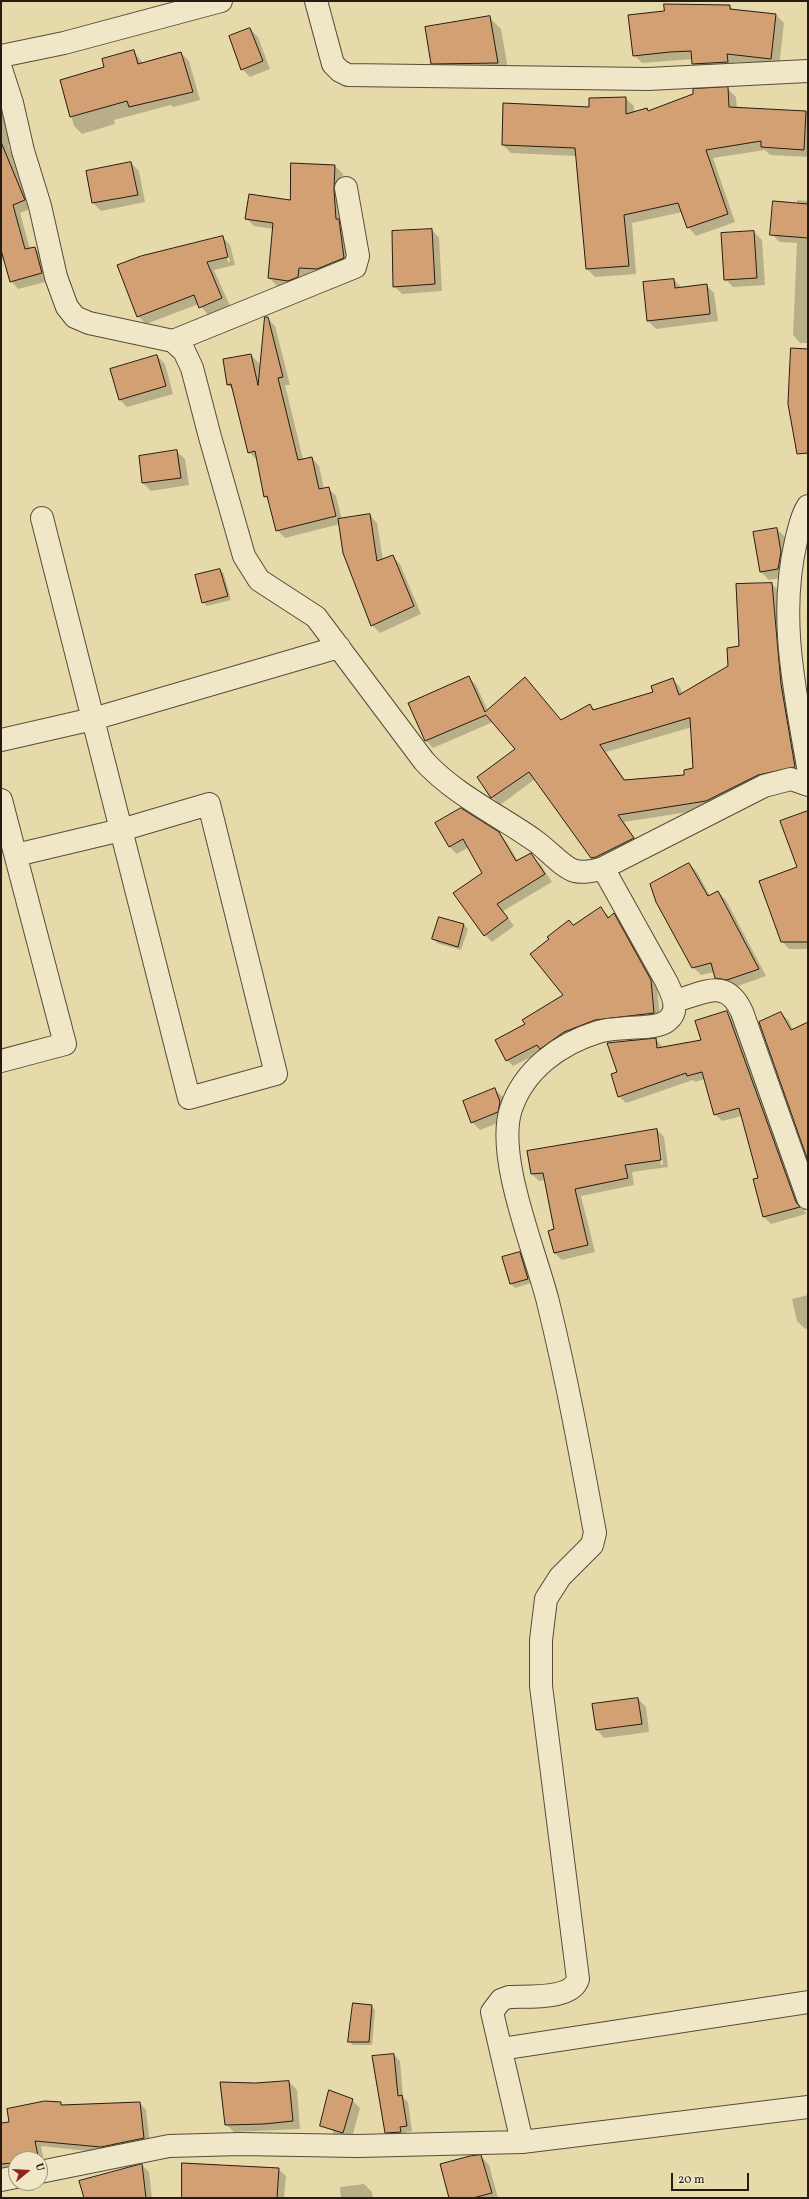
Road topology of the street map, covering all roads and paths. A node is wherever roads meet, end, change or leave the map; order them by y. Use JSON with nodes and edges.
{"nodes":[{"id":1,"x":221,"y":1,"type":"edge"},
{"id":2,"x":316,"y":1,"type":"edge"},
{"id":3,"x":1,"y":56,"type":"edge"},
{"id":4,"x":1,"y":69,"type":"edge"},
{"id":5,"x":808,"y":71,"type":"edge"},
{"id":6,"x":346,"y":188,"type":"dead end"},
{"id":7,"x":173,"y":341,"type":"junction"},
{"id":8,"x":808,"y":506,"type":"edge"},
{"id":9,"x":42,"y":518,"type":"dead end"},
{"id":10,"x":339,"y":647,"type":"junction"},
{"id":11,"x":93,"y":718,"type":"junction"},
{"id":12,"x":1,"y":740,"type":"edge"},
{"id":13,"x":808,"y":767,"type":"edge"},
{"id":14,"x":808,"y":785,"type":"edge"},
{"id":15,"x":1,"y":800,"type":"edge"},
{"id":16,"x":121,"y":830,"type":"junction"},
{"id":17,"x":16,"y":855,"type":"junction"},
{"id":18,"x":603,"y":868,"type":"junction"},
{"id":19,"x":675,"y":1001,"type":"junction"},
{"id":20,"x":1,"y":1062,"type":"edge"},
{"id":21,"x":807,"y":1192,"type":"edge"},
{"id":22,"x":807,"y":2001,"type":"edge"},
{"id":23,"x":501,"y":2049,"type":"junction"},
{"id":24,"x":808,"y":2106,"type":"edge"},
{"id":25,"x":522,"y":2142,"type":"junction"},
{"id":26,"x":48,"y":2170,"type":"edge"}],
"edges":[{"from":1,"to":3,"type":"street"},
{"from":2,"to":5,"type":"street"},
{"from":4,"to":7,"type":"street"},
{"from":6,"to":7,"type":"street"},
{"from":7,"to":10,"type":"street"},
{"from":8,"to":13,"type":"street"},
{"from":9,"to":11,"type":"street"},
{"from":10,"to":11,"type":"street"},
{"from":10,"to":18,"type":"street"},
{"from":11,"to":12,"type":"street"},
{"from":11,"to":16,"type":"street"},
{"from":14,"to":18,"type":"street"},
{"from":15,"to":17,"type":"street"},
{"from":16,"to":16,"type":"street"},
{"from":16,"to":17,"type":"street"},
{"from":17,"to":20,"type":"street"},
{"from":18,"to":19,"type":"street"},
{"from":19,"to":21,"type":"street"},
{"from":19,"to":23,"type":"street"},
{"from":22,"to":23,"type":"street"},
{"from":23,"to":25,"type":"street"},
{"from":24,"to":25,"type":"street"},
{"from":25,"to":26,"type":"street"}]}
